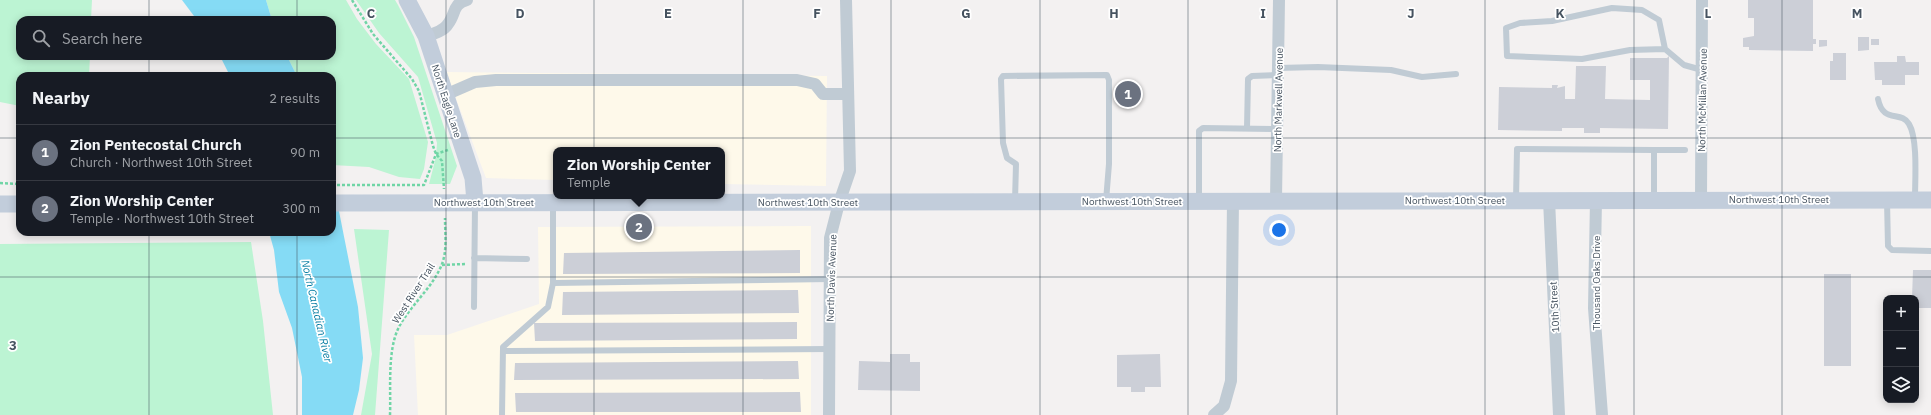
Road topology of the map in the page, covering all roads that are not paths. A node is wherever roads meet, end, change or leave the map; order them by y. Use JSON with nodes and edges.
{"nodes":[{"id":1,"x":407,"y":0,"type":"edge"},
{"id":2,"x":467,"y":0,"type":"edge"},
{"id":3,"x":846,"y":0,"type":"edge"},
{"id":4,"x":1279,"y":0,"type":"edge"},
{"id":5,"x":1702,"y":0,"type":"edge"},
{"id":6,"x":416,"y":7,"type":"edge"},
{"id":7,"x":426,"y":36,"type":"junction"},
{"id":8,"x":1665,"y":49,"type":"junction"},
{"id":9,"x":1702,"y":70,"type":"junction"},
{"id":10,"x":1278,"y":72,"type":"junction"},
{"id":11,"x":1456,"y":74,"type":"dead end"},
{"id":12,"x":848,"y":94,"type":"junction"},
{"id":13,"x":445,"y":95,"type":"junction"},
{"id":14,"x":1878,"y":99,"type":"dead end"},
{"id":15,"x":1247,"y":128,"type":"junction"},
{"id":16,"x":1277,"y":129,"type":"junction"},
{"id":17,"x":1654,"y":150,"type":"junction"},
{"id":18,"x":1685,"y":150,"type":"dead end"},
{"id":19,"x":1654,"y":199,"type":"junction"},
{"id":20,"x":1701,"y":199,"type":"junction"},
{"id":21,"x":1199,"y":200,"type":"junction"},
{"id":22,"x":1233,"y":200,"type":"junction"},
{"id":23,"x":1276,"y":200,"type":"junction"},
{"id":24,"x":1516,"y":200,"type":"junction"},
{"id":25,"x":1549,"y":200,"type":"junction"},
{"id":26,"x":1596,"y":200,"type":"junction"},
{"id":27,"x":1887,"y":200,"type":"junction"},
{"id":28,"x":1923,"y":200,"type":"edge"},
{"id":29,"x":1015,"y":201,"type":"junction"},
{"id":30,"x":1106,"y":201,"type":"junction"},
{"id":31,"x":475,"y":202,"type":"junction"},
{"id":32,"x":553,"y":202,"type":"junction"},
{"id":33,"x":336,"y":203,"type":"edge"},
{"id":34,"x":839,"y":203,"type":"junction"},
{"id":35,"x":1931,"y":251,"type":"edge"},
{"id":36,"x":527,"y":258,"type":"dead end"},
{"id":37,"x":474,"y":261,"type":"junction"},
{"id":38,"x":830,"y":279,"type":"junction"},
{"id":39,"x":554,"y":283,"type":"junction"},
{"id":40,"x":474,"y":307,"type":"dead end"},
{"id":41,"x":829,"y":349,"type":"junction"},
{"id":42,"x":503,"y":351,"type":"junction"},
{"id":43,"x":502,"y":415,"type":"edge"},
{"id":44,"x":829,"y":415,"type":"edge"},
{"id":45,"x":1214,"y":415,"type":"edge"},
{"id":46,"x":1559,"y":415,"type":"edge"},
{"id":47,"x":1602,"y":415,"type":"edge"}],
"edges":[{"from":1,"to":6,"type":"main road","name":"North Eagle Lane"},
{"from":2,"to":7,"type":"street"},
{"from":3,"to":12,"type":"street","name":"North Davis Avenue"},
{"from":4,"to":10,"type":"street","name":"North Markwell Avenue"},
{"from":5,"to":9,"type":"street","name":"North McMillan Avenue"},
{"from":6,"to":7,"type":"main road","name":"North Eagle Lane"},
{"from":7,"to":13,"type":"main road","name":"North Eagle Lane"},
{"from":8,"to":8,"type":"lane"},
{"from":8,"to":9,"type":"lane"},
{"from":9,"to":20,"type":"street","name":"North McMillan Avenue"},
{"from":10,"to":11,"type":"lane"},
{"from":10,"to":15,"type":"lane"},
{"from":10,"to":16,"type":"street","name":"North Markwell Avenue"},
{"from":12,"to":13,"type":"street"},
{"from":12,"to":34,"type":"street","name":"North Davis Avenue"},
{"from":13,"to":31,"type":"main road","name":"North Eagle Lane"},
{"from":14,"to":28,"type":"lane"},
{"from":15,"to":16,"type":"lane"},
{"from":15,"to":21,"type":"lane"},
{"from":16,"to":23,"type":"street","name":"North Markwell Avenue"},
{"from":17,"to":18,"type":"lane"},
{"from":17,"to":19,"type":"lane"},
{"from":17,"to":24,"type":"lane"},
{"from":19,"to":20,"type":"main road","name":"Northwest 10th Street"},
{"from":19,"to":26,"type":"main road","name":"Northwest 10th Street"},
{"from":20,"to":27,"type":"main road","name":"Northwest 10th Street"},
{"from":21,"to":22,"type":"main road","name":"Northwest 10th Street"},
{"from":21,"to":30,"type":"main road","name":"Northwest 10th Street"},
{"from":22,"to":23,"type":"main road","name":"Northwest 10th Street"},
{"from":22,"to":45,"type":"street"},
{"from":23,"to":24,"type":"main road","name":"Northwest 10th Street"},
{"from":24,"to":25,"type":"main road","name":"Northwest 10th Street"},
{"from":25,"to":26,"type":"main road","name":"Northwest 10th Street"},
{"from":25,"to":46,"type":"street","name":"10th Street"},
{"from":26,"to":47,"type":"street","name":"Thousand Oaks Drive"},
{"from":27,"to":28,"type":"main road","name":"Northwest 10th Street"},
{"from":27,"to":35,"type":"lane"},
{"from":29,"to":30,"type":"main road","name":"Northwest 10th Street"},
{"from":29,"to":30,"type":"lane"},
{"from":29,"to":34,"type":"main road","name":"Northwest 10th Street"},
{"from":31,"to":32,"type":"main road","name":"Northwest 10th Street"},
{"from":31,"to":33,"type":"main road","name":"Northwest 10th Street"},
{"from":31,"to":37,"type":"lane"},
{"from":32,"to":34,"type":"main road","name":"Northwest 10th Street"},
{"from":32,"to":39,"type":"lane"},
{"from":34,"to":38,"type":"street","name":"North Davis Avenue"},
{"from":36,"to":37,"type":"lane"},
{"from":37,"to":40,"type":"lane"},
{"from":38,"to":39,"type":"lane"},
{"from":38,"to":41,"type":"street","name":"North Davis Avenue"},
{"from":39,"to":42,"type":"lane"},
{"from":41,"to":42,"type":"lane"},
{"from":41,"to":44,"type":"street","name":"North Davis Avenue"},
{"from":42,"to":43,"type":"lane"}]}
